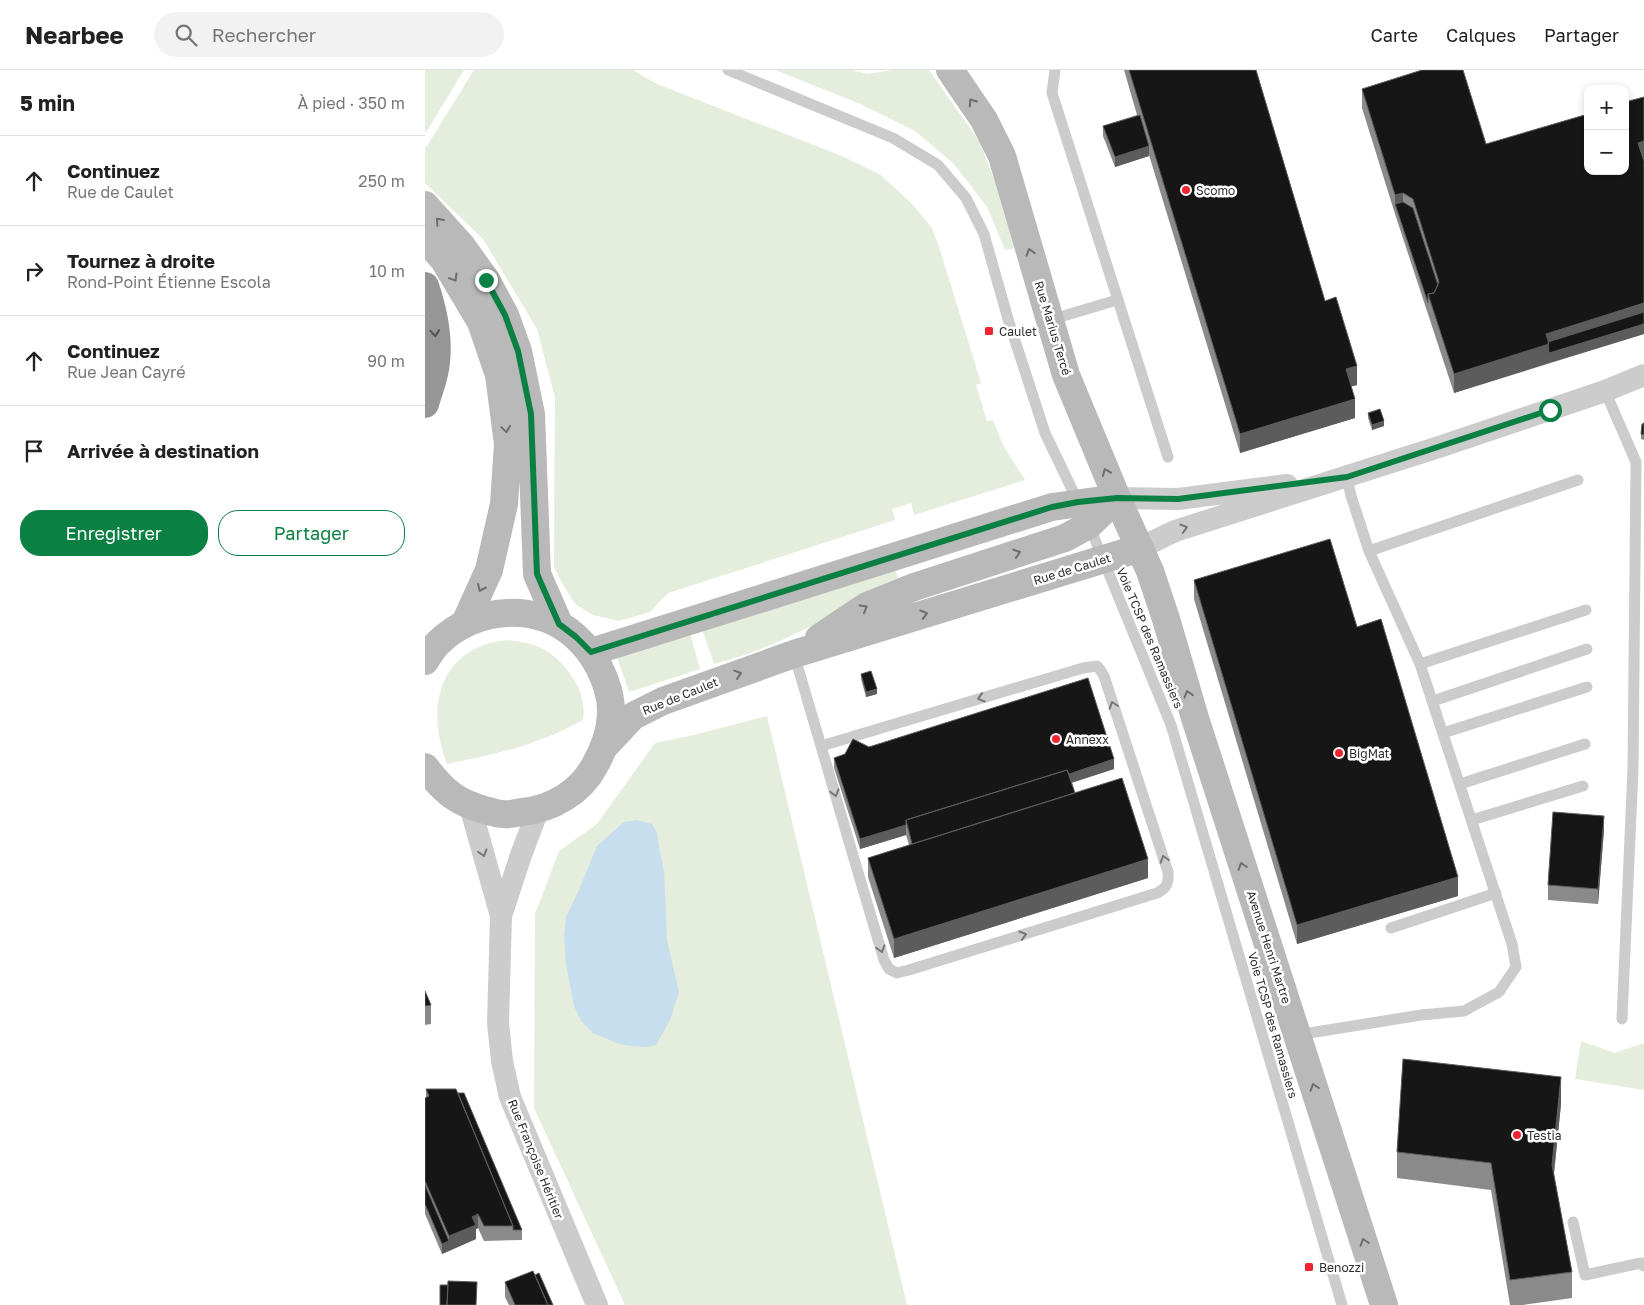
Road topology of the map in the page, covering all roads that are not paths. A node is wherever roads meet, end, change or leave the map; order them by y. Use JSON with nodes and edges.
{"nodes":[{"id":1,"x":727,"y":70,"type":"edge"},
{"id":2,"x":949,"y":70,"type":"edge"},
{"id":3,"x":1055,"y":70,"type":"edge"},
{"id":4,"x":425,"y":205,"type":"edge"},
{"id":5,"x":425,"y":239,"type":"edge"},
{"id":6,"x":425,"y":286,"type":"edge"},
{"id":7,"x":1117,"y":300,"type":"junction"},
{"id":8,"x":1050,"y":320,"type":"junction"},
{"id":9,"x":1644,"y":375,"type":"edge"},
{"id":10,"x":1605,"y":391,"type":"junction"},
{"id":11,"x":425,"y":404,"type":"edge"},
{"id":12,"x":1168,"y":457,"type":"dead end"},
{"id":13,"x":1347,"y":477,"type":"junction"},
{"id":14,"x":1578,"y":480,"type":"dead end"},
{"id":15,"x":1117,"y":498,"type":"junction"},
{"id":16,"x":1083,"y":514,"type":"junction"},
{"id":17,"x":1140,"y":548,"type":"junction"},
{"id":18,"x":1369,"y":551,"type":"junction"},
{"id":19,"x":1102,"y":560,"type":"junction"},
{"id":20,"x":1156,"y":588,"type":"joint"},
{"id":21,"x":1586,"y":610,"type":"dead end"},
{"id":22,"x":465,"y":623,"type":"junction"},
{"id":23,"x":559,"y":624,"type":"junction"},
{"id":24,"x":1587,"y":650,"type":"dead end"},
{"id":25,"x":591,"y":652,"type":"junction"},
{"id":26,"x":794,"y":654,"type":"junction"},
{"id":27,"x":425,"y":661,"type":"edge"},
{"id":28,"x":1420,"y":664,"type":"junction"},
{"id":29,"x":1587,"y":687,"type":"dead end"},
{"id":30,"x":1433,"y":701,"type":"junction"},
{"id":31,"x":1443,"y":734,"type":"junction"},
{"id":32,"x":1585,"y":744,"type":"dead end"},
{"id":33,"x":605,"y":746,"type":"junction"},
{"id":34,"x":821,"y":746,"type":"junction"},
{"id":35,"x":1639,"y":769,"type":"edge"},
{"id":36,"x":429,"y":778,"type":"edge"},
{"id":37,"x":1460,"y":784,"type":"junction"},
{"id":38,"x":1583,"y":786,"type":"dead end"},
{"id":39,"x":469,"y":806,"type":"junction"},
{"id":40,"x":538,"y":810,"type":"junction"},
{"id":41,"x":1471,"y":820,"type":"junction"},
{"id":42,"x":1496,"y":893,"type":"junction"},
{"id":43,"x":501,"y":916,"type":"junction"},
{"id":44,"x":1391,"y":928,"type":"dead end"},
{"id":45,"x":1622,"y":1019,"type":"dead end"},
{"id":46,"x":1297,"y":1035,"type":"junction"},
{"id":47,"x":1573,"y":1222,"type":"dead end"},
{"id":48,"x":1644,"y":1266,"type":"edge"},
{"id":49,"x":597,"y":1305,"type":"edge"},
{"id":50,"x":1342,"y":1305,"type":"edge"},
{"id":51,"x":1384,"y":1305,"type":"edge"}],
"edges":[{"from":1,"to":16,"type":"lane","name":"Voie TCSP des Ramassiers"},
{"from":8,"to":2,"type":"main road","name":"Rue Marius Tercé","one_way":true},
{"from":3,"to":7,"type":"lane"},
{"from":23,"to":4,"type":"main road","one_way":true},
{"from":5,"to":22,"type":"main road","one_way":true},
{"from":6,"to":11,"type":"highway","one_way":true},
{"from":7,"to":8,"type":"lane"},
{"from":7,"to":12,"type":"lane"},
{"from":15,"to":8,"type":"main road","name":"Rue Marius Tercé","one_way":true},
{"from":9,"to":10,"type":"street","name":"Rue de Caulet"},
{"from":10,"to":13,"type":"street","name":"Rue de Caulet"},
{"from":10,"to":35,"type":"lane"},
{"from":13,"to":15,"type":"street","name":"Rue de Caulet"},
{"from":17,"to":13,"type":"street","name":"Rue de Caulet","one_way":true},
{"from":13,"to":18,"type":"lane"},
{"from":14,"to":18,"type":"lane"},
{"from":15,"to":16,"type":"main road","name":"Rue de Caulet"},
{"from":15,"to":17,"type":"main road","name":"Rue Marius Tercé"},
{"from":16,"to":19,"type":"lane","name":"Voie TCSP des Ramassiers"},
{"from":16,"to":25,"type":"main road","name":"Rue de Caulet"},
{"from":26,"to":16,"type":"main road","name":"Rue de Caulet","one_way":true},
{"from":17,"to":19,"type":"main road","name":"Rue de Caulet"},
{"from":17,"to":20,"type":"main road","name":"Rue Marius Tercé"},
{"from":18,"to":28,"type":"lane"},
{"from":26,"to":19,"type":"main road","name":"Rue de Caulet","one_way":true},
{"from":19,"to":50,"type":"lane","name":"Voie TCSP des Ramassiers"},
{"from":46,"to":20,"type":"main road","name":"Avenue Henri Martre","one_way":true},
{"from":21,"to":28,"type":"lane"},
{"from":22,"to":23,"type":"main road"},
{"from":22,"to":27,"type":"main road"},
{"from":23,"to":25,"type":"main road"},
{"from":24,"to":30,"type":"lane"},
{"from":25,"to":33,"type":"main road"},
{"from":33,"to":26,"type":"main road","name":"Rue de Caulet","one_way":true},
{"from":26,"to":34,"type":"lane"},
{"from":28,"to":30,"type":"lane"},
{"from":29,"to":31,"type":"lane"},
{"from":30,"to":31,"type":"lane"},
{"from":31,"to":37,"type":"lane"},
{"from":32,"to":37,"type":"lane"},
{"from":33,"to":40,"type":"main road"},
{"from":34,"to":34,"type":"lane","one_way":true},
{"from":35,"to":45,"type":"lane"},
{"from":36,"to":39,"type":"main road"},
{"from":37,"to":41,"type":"lane"},
{"from":38,"to":41,"type":"lane"},
{"from":39,"to":40,"type":"main road"},
{"from":39,"to":43,"type":"street","name":"Rue Françoise Héritier","one_way":true},
{"from":40,"to":43,"type":"street","name":"Rue Françoise Héritier"},
{"from":41,"to":42,"type":"lane"},
{"from":42,"to":44,"type":"lane"},
{"from":42,"to":46,"type":"lane"},
{"from":43,"to":49,"type":"street","name":"Rue Françoise Héritier"},
{"from":51,"to":46,"type":"main road","name":"Avenue Henri Martre","one_way":true},
{"from":47,"to":48,"type":"lane"}]}
